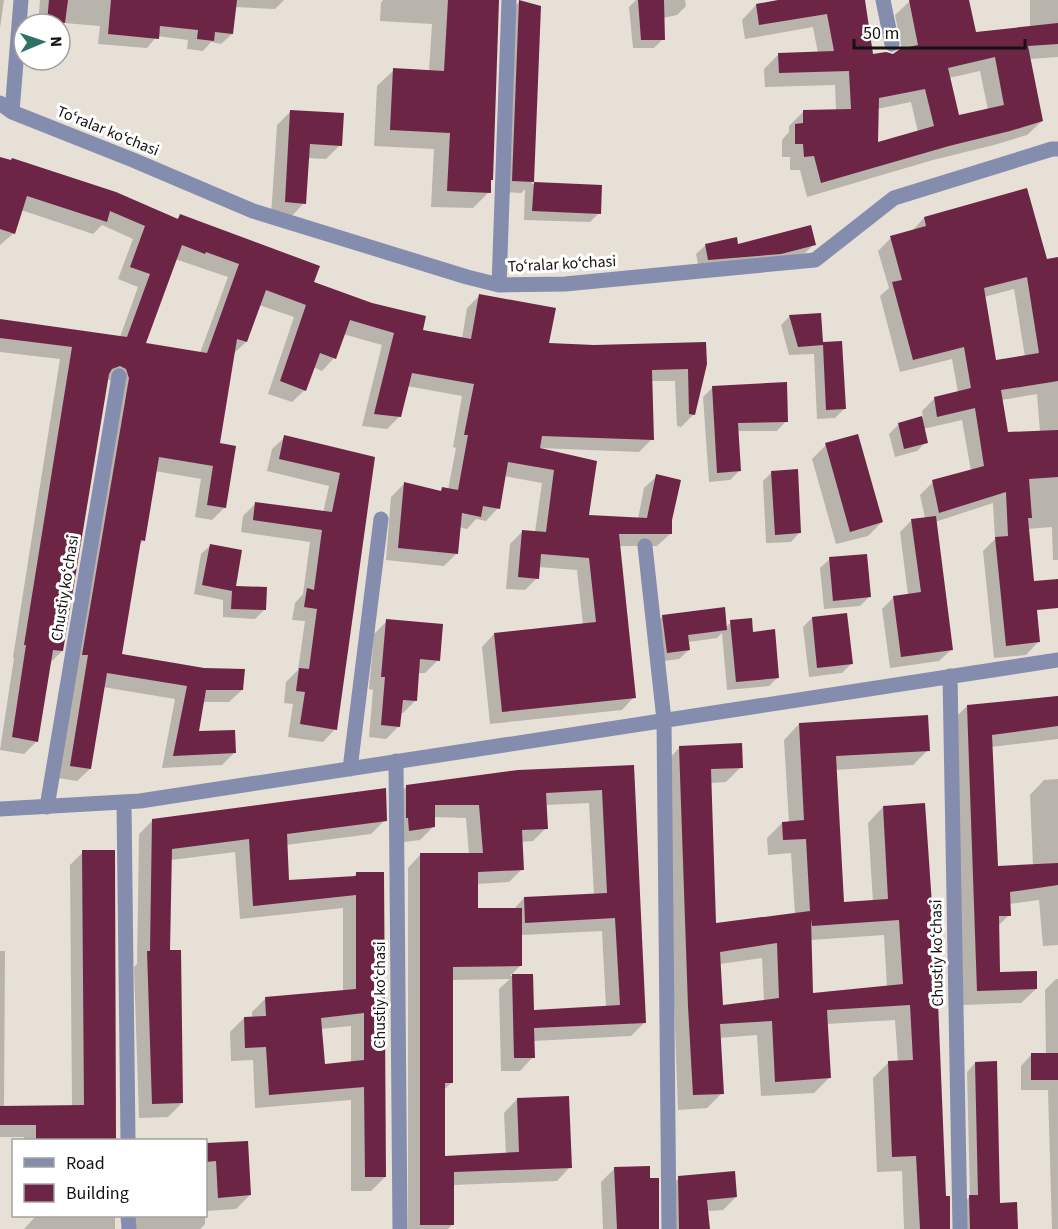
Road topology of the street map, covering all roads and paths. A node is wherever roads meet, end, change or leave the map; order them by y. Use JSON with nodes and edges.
{"nodes":[{"id":1,"x":21,"y":0,"type":"edge"},
{"id":2,"x":509,"y":0,"type":"edge"},
{"id":3,"x":883,"y":0,"type":"edge"},
{"id":4,"x":892,"y":44,"type":"dead end"},
{"id":5,"x":6,"y":107,"type":"edge"},
{"id":6,"x":1058,"y":149,"type":"edge"},
{"id":7,"x":499,"y":285,"type":"junction"},
{"id":8,"x":118,"y":376,"type":"dead end"},
{"id":9,"x":381,"y":519,"type":"dead end"},
{"id":10,"x":645,"y":546,"type":"dead end"},
{"id":11,"x":1058,"y":660,"type":"edge"},
{"id":12,"x":950,"y":676,"type":"junction"},
{"id":13,"x":664,"y":720,"type":"junction"},
{"id":14,"x":396,"y":762,"type":"junction"},
{"id":15,"x":350,"y":769,"type":"junction"},
{"id":16,"x":123,"y":802,"type":"junction"},
{"id":17,"x":47,"y":807,"type":"junction"},
{"id":18,"x":0,"y":809,"type":"edge"},
{"id":19,"x":128,"y":1139,"type":"edge"},
{"id":20,"x":400,"y":1229,"type":"edge"},
{"id":21,"x":669,"y":1229,"type":"edge"},
{"id":22,"x":960,"y":1229,"type":"edge"}],
"edges":[{"from":1,"to":5,"type":"street"},
{"from":2,"to":7,"type":"street"},
{"from":3,"to":4,"type":"street"},
{"from":5,"to":7,"type":"street","name":"Toʻralar koʻchasi"},
{"from":6,"to":7,"type":"street","name":"Toʻralar koʻchasi"},
{"from":8,"to":17,"type":"street","name":"Chustiy koʻchasi"},
{"from":9,"to":15,"type":"street"},
{"from":10,"to":13,"type":"street"},
{"from":11,"to":12,"type":"street"},
{"from":12,"to":13,"type":"street"},
{"from":12,"to":22,"type":"street","name":"Chustiy koʻchasi"},
{"from":13,"to":14,"type":"street"},
{"from":13,"to":21,"type":"street"},
{"from":14,"to":15,"type":"street"},
{"from":14,"to":20,"type":"street","name":"Chustiy koʻchasi"},
{"from":15,"to":16,"type":"street"},
{"from":16,"to":17,"type":"street"},
{"from":16,"to":19,"type":"street"},
{"from":17,"to":18,"type":"street"}]}
